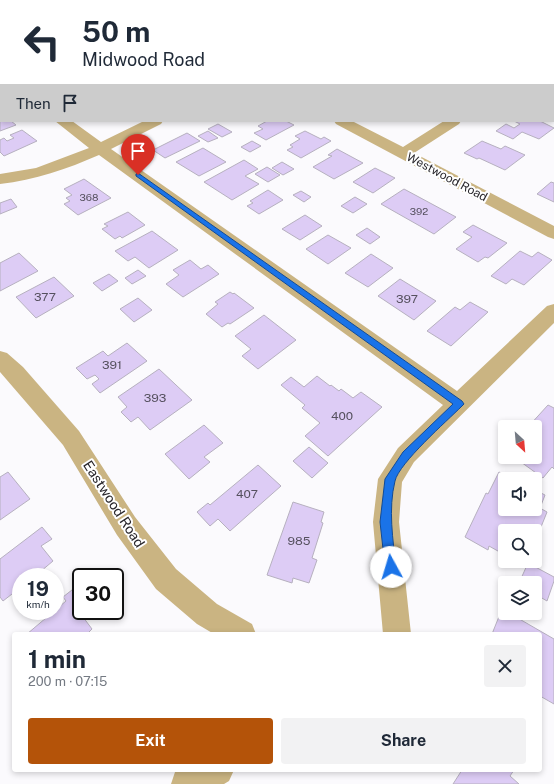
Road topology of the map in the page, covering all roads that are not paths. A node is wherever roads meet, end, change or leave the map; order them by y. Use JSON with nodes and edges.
{"nodes":[{"id":1,"x":63,"y":122,"type":"edge"},
{"id":2,"x":154,"y":122,"type":"edge"},
{"id":3,"x":343,"y":122,"type":"edge"},
{"id":4,"x":452,"y":122,"type":"edge"},
{"id":5,"x":99,"y":148,"type":"junction"},
{"id":6,"x":403,"y":154,"type":"junction"},
{"id":7,"x":0,"y":179,"type":"edge"},
{"id":8,"x":554,"y":234,"type":"edge"},
{"id":9,"x":554,"y":311,"type":"edge"},
{"id":10,"x":0,"y":359,"type":"edge"},
{"id":11,"x":459,"y":404,"type":"junction"},
{"id":12,"x":238,"y":632,"type":"edge"},
{"id":13,"x":397,"y":632,"type":"edge"},
{"id":14,"x":214,"y":772,"type":"edge"},
{"id":15,"x":187,"y":784,"type":"edge"}],
"edges":[{"from":1,"to":5,"type":"street"},
{"from":2,"to":5,"type":"street"},
{"from":3,"to":6,"type":"street","name":"Westwood Road"},
{"from":4,"to":6,"type":"street"},
{"from":5,"to":7,"type":"street"},
{"from":5,"to":11,"type":"street"},
{"from":6,"to":8,"type":"street","name":"Westwood Road"},
{"from":9,"to":11,"type":"street"},
{"from":10,"to":12,"type":"street","name":"Eastwood Road"},
{"from":11,"to":13,"type":"street"},
{"from":14,"to":15,"type":"street"}]}
